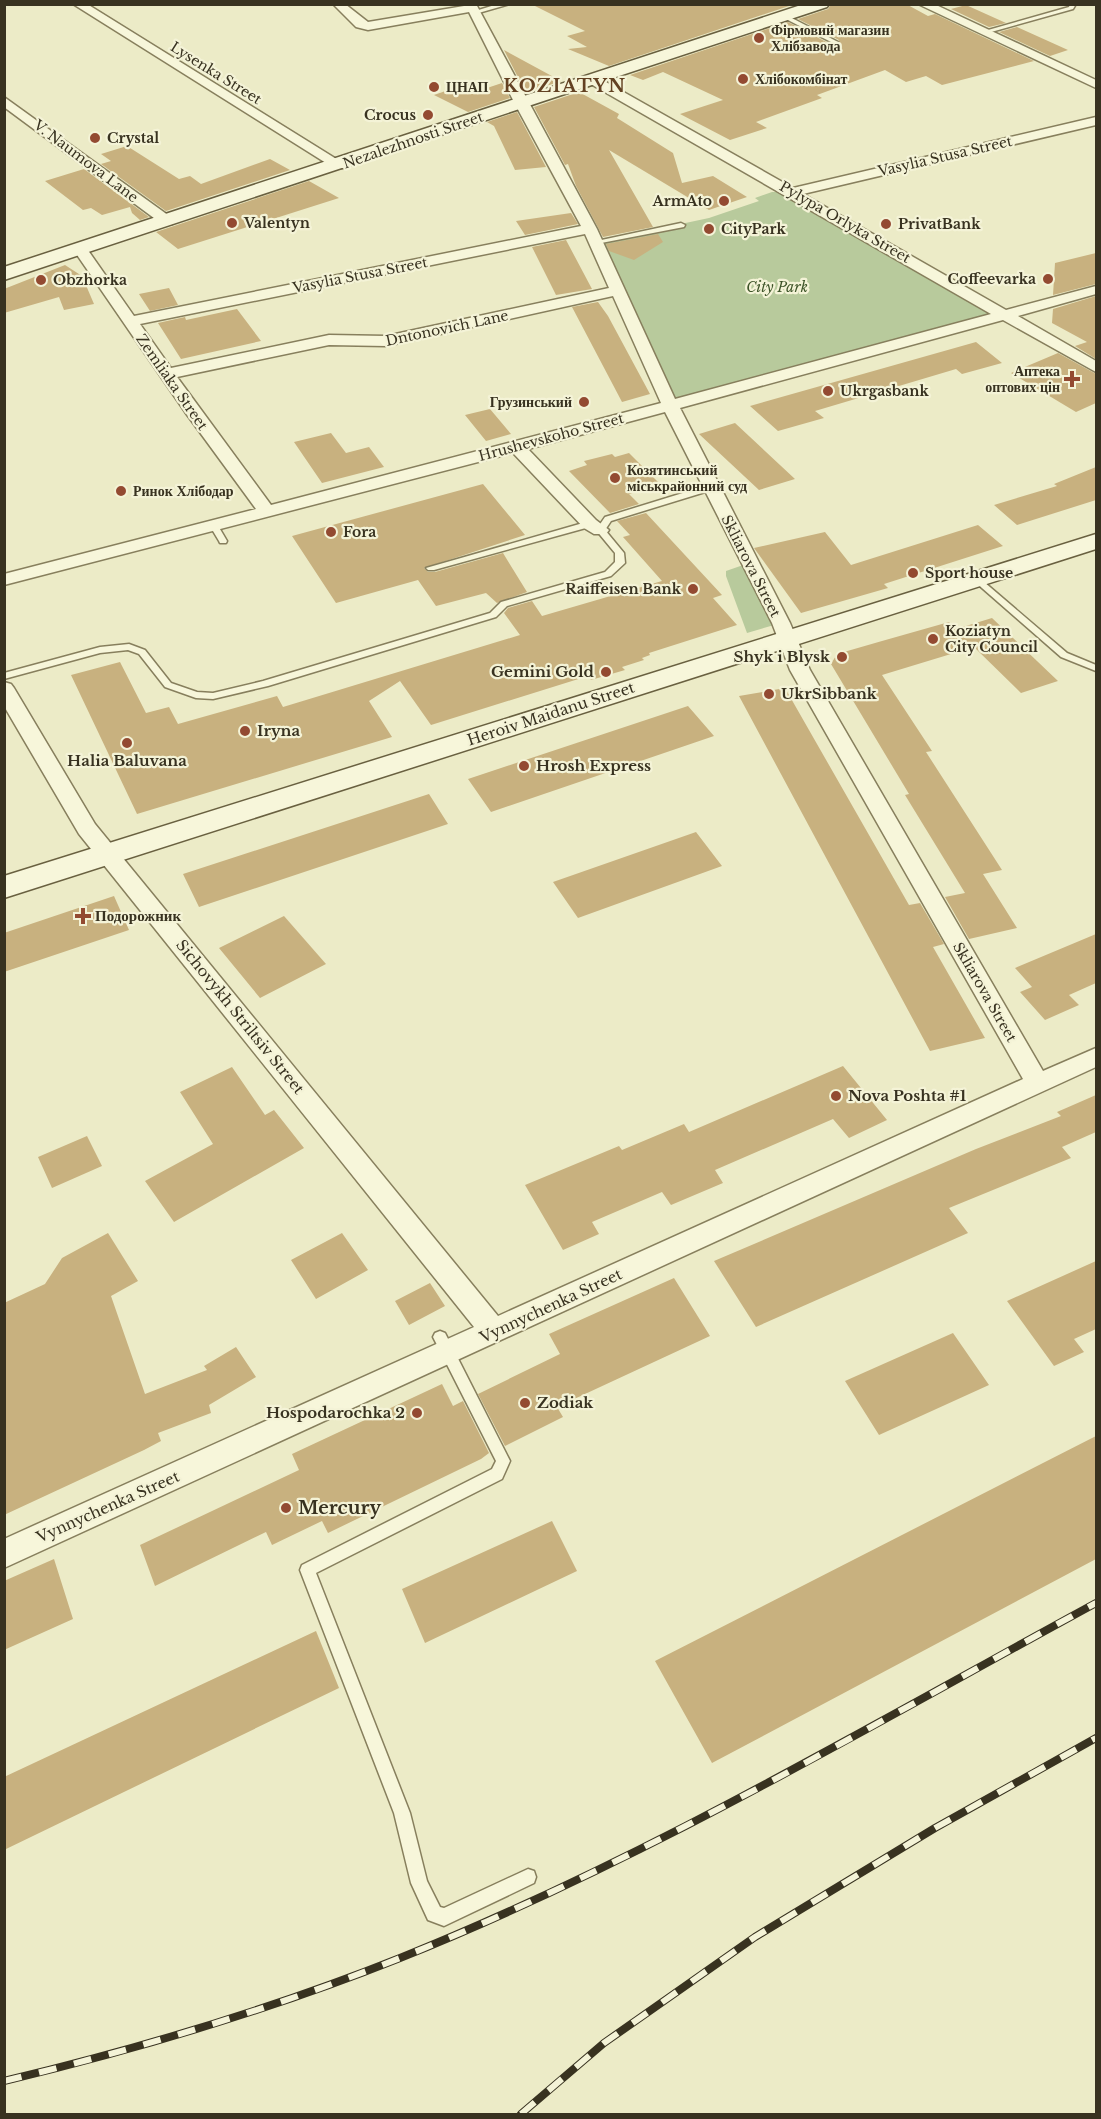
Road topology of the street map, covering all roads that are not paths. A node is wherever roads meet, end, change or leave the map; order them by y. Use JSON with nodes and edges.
{"nodes":[{"id":1,"x":78,"y":4,"type":"edge"},
{"id":2,"x":338,"y":4,"type":"edge"},
{"id":3,"x":507,"y":4,"type":"edge"},
{"id":4,"x":821,"y":4,"type":"edge"},
{"id":5,"x":923,"y":4,"type":"edge"},
{"id":6,"x":1073,"y":4,"type":"edge"},
{"id":7,"x":472,"y":8,"type":"edge"},
{"id":8,"x":784,"y":16,"type":"junction"},
{"id":9,"x":984,"y":32,"type":"junction"},
{"id":10,"x":835,"y":42,"type":"dead end"},
{"id":11,"x":593,"y":80,"type":"junction"},
{"id":12,"x":1096,"y":84,"type":"edge"},
{"id":13,"x":4,"y":101,"type":"edge"},
{"id":14,"x":520,"y":104,"type":"junction"},
{"id":15,"x":1096,"y":121,"type":"edge"},
{"id":16,"x":339,"y":165,"type":"junction"},
{"id":17,"x":794,"y":192,"type":"junction"},
{"id":18,"x":167,"y":221,"type":"junction"},
{"id":19,"x":681,"y":225,"type":"dead end"},
{"id":20,"x":593,"y":236,"type":"junction"},
{"id":21,"x":80,"y":249,"type":"junction"},
{"id":22,"x":4,"y":274,"type":"edge"},
{"id":23,"x":619,"y":290,"type":"junction"},
{"id":24,"x":1096,"y":290,"type":"edge"},
{"id":25,"x":1005,"y":314,"type":"junction"},
{"id":26,"x":130,"y":321,"type":"junction"},
{"id":27,"x":1096,"y":368,"type":"edge"},
{"id":28,"x":167,"y":374,"type":"junction"},
{"id":29,"x":670,"y":405,"type":"junction"},
{"id":30,"x":517,"y":447,"type":"junction"},
{"id":31,"x":711,"y":487,"type":"junction"},
{"id":32,"x":267,"y":512,"type":"junction"},
{"id":33,"x":214,"y":526,"type":"junction"},
{"id":34,"x":595,"y":527,"type":"junction"},
{"id":35,"x":223,"y":541,"type":"dead end"},
{"id":36,"x":1096,"y":541,"type":"edge"},
{"id":37,"x":431,"y":568,"type":"dead end"},
{"id":38,"x":977,"y":579,"type":"junction"},
{"id":39,"x":4,"y":580,"type":"edge"},
{"id":40,"x":789,"y":640,"type":"junction"},
{"id":41,"x":1096,"y":668,"type":"edge"},
{"id":42,"x":4,"y":676,"type":"edge"},
{"id":43,"x":4,"y":688,"type":"edge"},
{"id":44,"x":108,"y":855,"type":"junction"},
{"id":45,"x":4,"y":887,"type":"edge"},
{"id":46,"x":1096,"y":1057,"type":"edge"},
{"id":47,"x":1038,"y":1084,"type":"junction"},
{"id":48,"x":494,"y":1332,"type":"junction"},
{"id":49,"x":444,"y":1345,"type":"junction"},
{"id":50,"x":4,"y":1554,"type":"edge"},
{"id":51,"x":528,"y":1877,"type":"dead end"}],
"edges":[{"from":1,"to":16,"type":"street","name":"Lysenka Street"},
{"from":2,"to":7,"type":"street"},
{"from":3,"to":7,"type":"lane"},
{"from":4,"to":8,"type":"street","name":"Nezalezhnosti Street"},
{"from":5,"to":9,"type":"street"},
{"from":6,"to":9,"type":"lane"},
{"from":7,"to":14,"type":"street","name":"Skliarova Street"},
{"from":8,"to":10,"type":"lane"},
{"from":8,"to":11,"type":"street","name":"Nezalezhnosti Street"},
{"from":9,"to":12,"type":"street"},
{"from":11,"to":14,"type":"street","name":"Nezalezhnosti Street"},
{"from":11,"to":17,"type":"street","name":"Pylypa Orlyka Street"},
{"from":13,"to":18,"type":"street","name":"V. Naumova Lane"},
{"from":14,"to":16,"type":"street","name":"Nezalezhnosti Street"},
{"from":14,"to":20,"type":"street","name":"Skliarova Street"},
{"from":15,"to":17,"type":"street","name":"Vasylia Stusa Street"},
{"from":16,"to":18,"type":"street","name":"Nezalezhnosti Street"},
{"from":17,"to":25,"type":"street","name":"Pylypa Orlyka Street"},
{"from":18,"to":21,"type":"street","name":"Nezalezhnosti Street"},
{"from":19,"to":20,"type":"lane"},
{"from":20,"to":23,"type":"street","name":"Skliarova Street"},
{"from":20,"to":26,"type":"street","name":"Vasylia Stusa Street"},
{"from":21,"to":22,"type":"street","name":"Nezalezhnosti Street"},
{"from":21,"to":26,"type":"street","name":"Zemliaka Street"},
{"from":23,"to":28,"type":"street","name":"Dntonovich Lane"},
{"from":23,"to":29,"type":"street","name":"Skliarova Street"},
{"from":24,"to":25,"type":"street","name":"Hrushevskoho Street"},
{"from":25,"to":27,"type":"street","name":"Pylypa Orlyka Street"},
{"from":25,"to":29,"type":"street","name":"Hrushevskoho Street"},
{"from":26,"to":28,"type":"street","name":"Zemliaka Street"},
{"from":28,"to":32,"type":"street","name":"Zemliaka Street"},
{"from":29,"to":30,"type":"street","name":"Hrushevskoho Street"},
{"from":29,"to":31,"type":"street","name":"Skliarova Street"},
{"from":30,"to":32,"type":"street","name":"Hrushevskoho Street"},
{"from":30,"to":34,"type":"street"},
{"from":31,"to":34,"type":"lane"},
{"from":31,"to":40,"type":"street","name":"Skliarova Street"},
{"from":32,"to":33,"type":"street","name":"Hrushevskoho Street"},
{"from":33,"to":35,"type":"lane"},
{"from":33,"to":39,"type":"street","name":"Hrushevskoho Street"},
{"from":34,"to":37,"type":"lane"},
{"from":34,"to":42,"type":"lane"},
{"from":36,"to":38,"type":"street","name":"Heroiv Maidanu Street"},
{"from":38,"to":40,"type":"street","name":"Heroiv Maidanu Street"},
{"from":38,"to":41,"type":"lane"},
{"from":40,"to":44,"type":"street","name":"Heroiv Maidanu Street"},
{"from":40,"to":47,"type":"street","name":"Skliarova Street"},
{"from":43,"to":44,"type":"street","name":"Sichovykh Striltsiv Street"},
{"from":44,"to":45,"type":"street","name":"Heroiv Maidanu Street"},
{"from":44,"to":48,"type":"street","name":"Sichovykh Striltsiv Street"},
{"from":46,"to":47,"type":"street","name":"Vynnychenka Street"},
{"from":47,"to":48,"type":"street","name":"Vynnychenka Street"},
{"from":48,"to":49,"type":"street","name":"Vynnychenka Street"},
{"from":49,"to":50,"type":"street","name":"Vynnychenka Street"},
{"from":49,"to":51,"type":"lane"}]}
